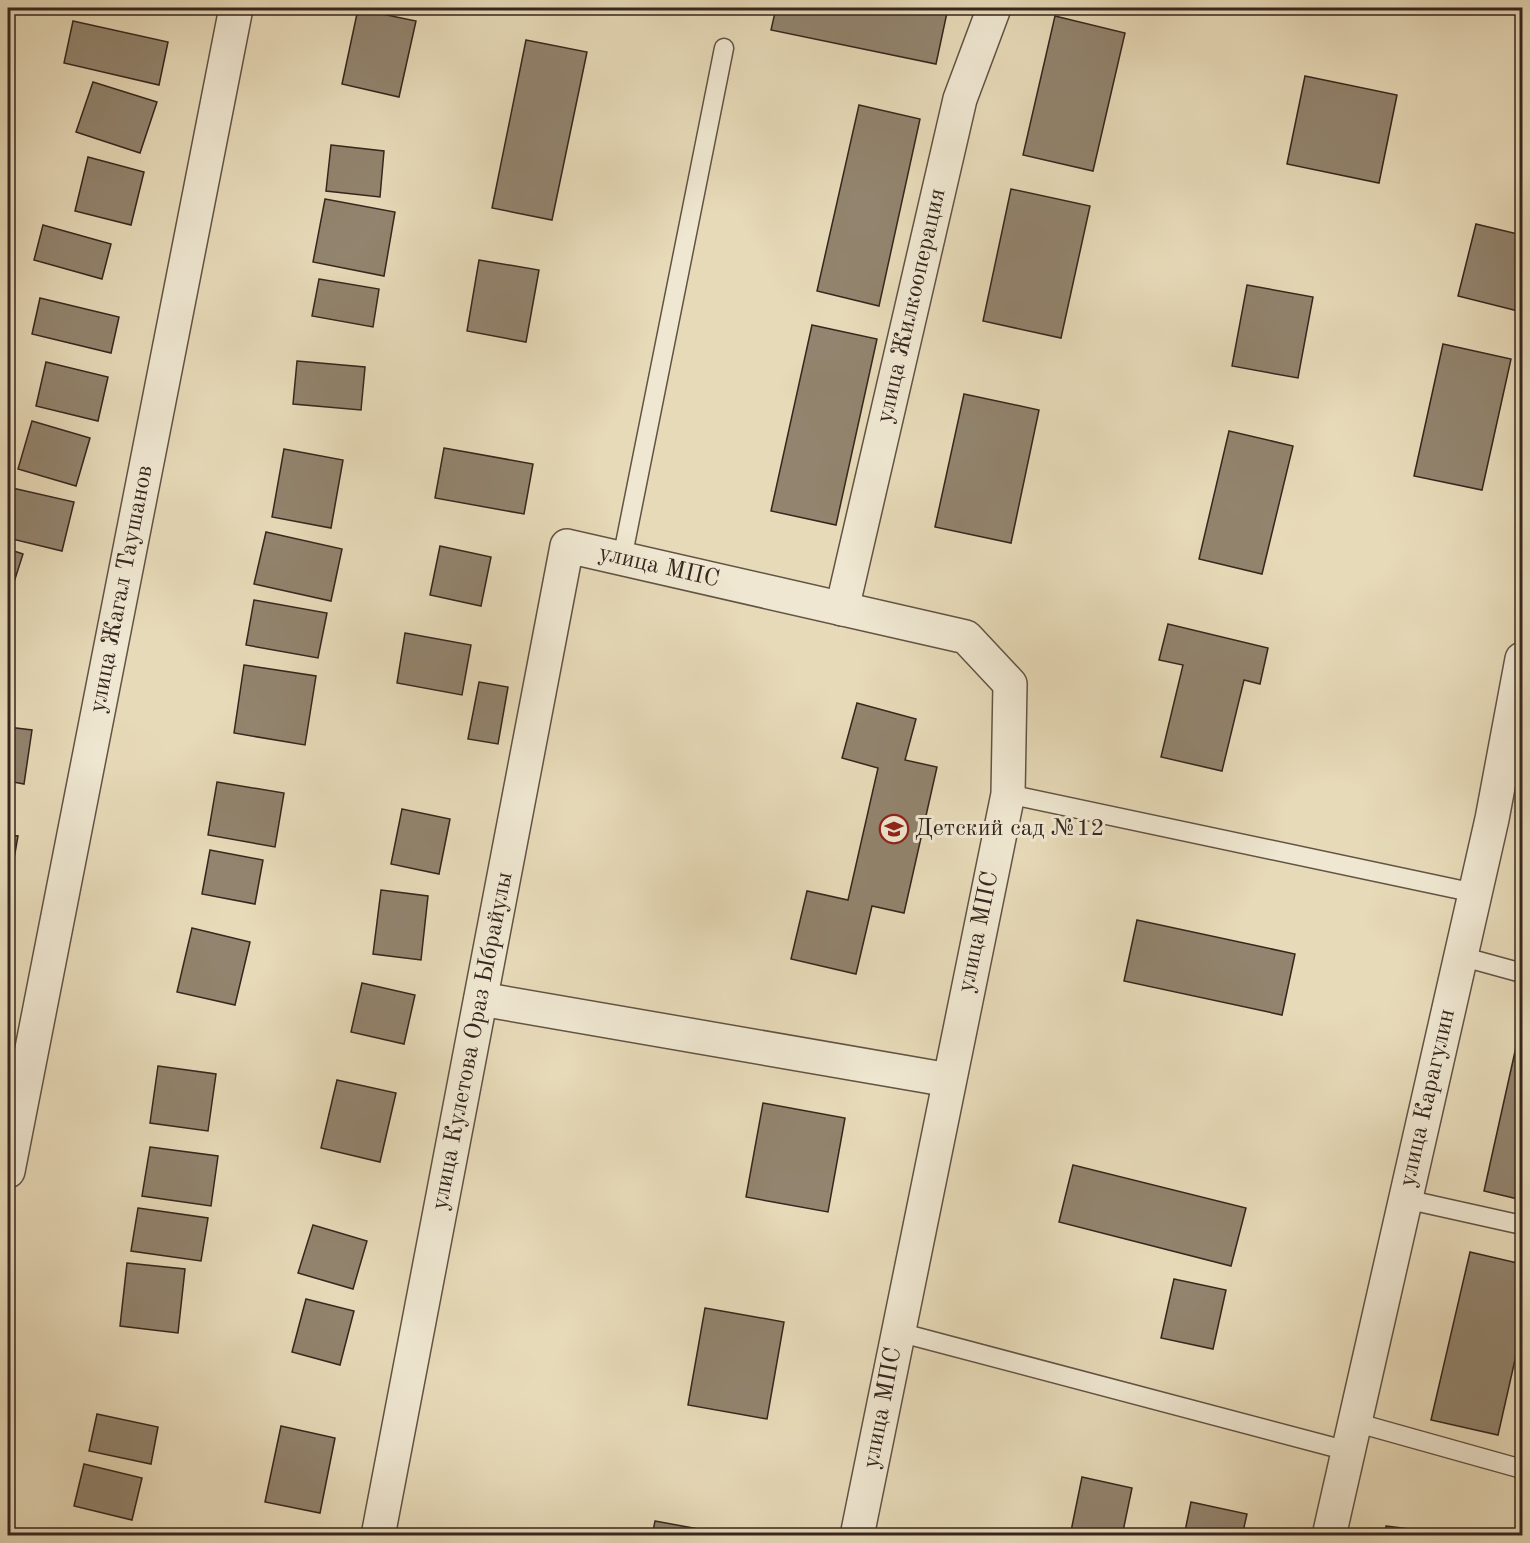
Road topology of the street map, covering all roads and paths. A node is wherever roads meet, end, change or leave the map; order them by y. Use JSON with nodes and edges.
{"nodes":[{"id":1,"x":236,"y":8,"type":"edge"},
{"id":2,"x":994,"y":8,"type":"edge"},
{"id":3,"x":724,"y":48,"type":"dead end"},
{"id":4,"x":567,"y":546,"type":"joint"},
{"id":5,"x":622,"y":559,"type":"junction"},
{"id":6,"x":842,"y":609,"type":"junction"},
{"id":7,"x":1522,"y":659,"type":"edge"},
{"id":8,"x":1515,"y":741,"type":"edge"},
{"id":9,"x":1008,"y":794,"type":"junction"},
{"id":10,"x":1475,"y":893,"type":"junction"},
{"id":11,"x":1460,"y":956,"type":"junction"},
{"id":12,"x":1522,"y":973,"type":"edge"},
{"id":13,"x":481,"y":999,"type":"junction"},
{"id":14,"x":949,"y":1080,"type":"junction"},
{"id":15,"x":8,"y":1172,"type":"edge"},
{"id":16,"x":1405,"y":1199,"type":"junction"},
{"id":17,"x":1522,"y":1225,"type":"edge"},
{"id":18,"x":898,"y":1332,"type":"junction"},
{"id":19,"x":1351,"y":1436,"type":"junction"},
{"id":20,"x":1522,"y":1468,"type":"edge"},
{"id":21,"x":378,"y":1536,"type":"edge"},
{"id":22,"x":857,"y":1536,"type":"edge"},
{"id":23,"x":1329,"y":1536,"type":"edge"}],
"edges":[{"from":1,"to":15,"type":"street","name":"улица Жагал Таушанов"},
{"from":2,"to":6,"type":"street","name":"улица Жилкооперация"},
{"from":3,"to":5,"type":"lane"},
{"from":4,"to":5,"type":"street","name":"улица МПС"},
{"from":4,"to":13,"type":"street","name":"улица Кулетова Ораз Ыбрайулы"},
{"from":5,"to":6,"type":"street","name":"улица МПС"},
{"from":6,"to":9,"type":"street","name":"улица МПС"},
{"from":7,"to":8,"type":"street","name":"улица Карагулин"},
{"from":8,"to":10,"type":"street","name":"улица Карагулин"},
{"from":9,"to":10,"type":"lane"},
{"from":9,"to":14,"type":"street","name":"улица МПС"},
{"from":10,"to":11,"type":"street","name":"улица Карагулин"},
{"from":11,"to":12,"type":"lane"},
{"from":11,"to":16,"type":"street","name":"улица Карагулин"},
{"from":13,"to":14,"type":"street"},
{"from":13,"to":21,"type":"street","name":"улица Кулетова Ораз Ыбрайулы"},
{"from":14,"to":18,"type":"street","name":"улица МПС"},
{"from":16,"to":17,"type":"lane"},
{"from":16,"to":19,"type":"street","name":"улица Карагулин"},
{"from":18,"to":19,"type":"lane"},
{"from":18,"to":22,"type":"street","name":"улица МПС"},
{"from":19,"to":20,"type":"lane"},
{"from":19,"to":23,"type":"street","name":"улица Карагулин"}]}
